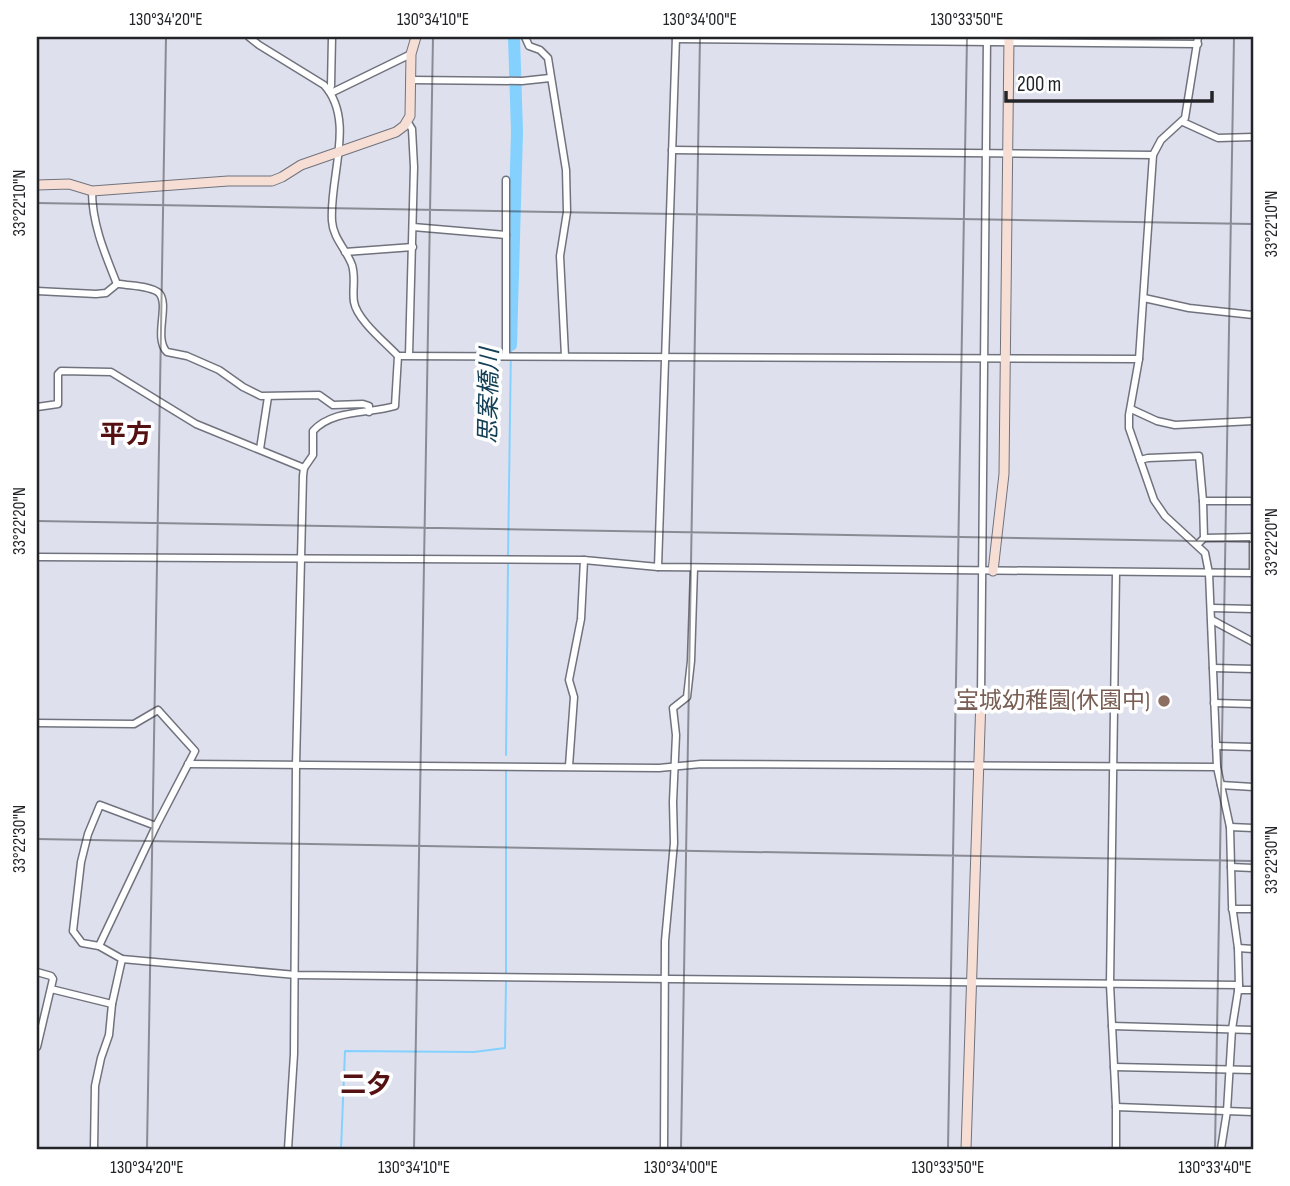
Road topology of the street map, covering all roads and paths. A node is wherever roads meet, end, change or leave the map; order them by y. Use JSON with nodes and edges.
{"nodes":[{"id":1,"x":248,"y":37,"type":"edge"},
{"id":2,"x":332,"y":37,"type":"edge"},
{"id":3,"x":416,"y":37,"type":"edge"},
{"id":4,"x":525,"y":37,"type":"edge"},
{"id":5,"x":676,"y":38,"type":"edge"},
{"id":6,"x":987,"y":40,"type":"edge"},
{"id":7,"x":1009,"y":40,"type":"edge"},
{"id":8,"x":1198,"y":41,"type":"edge"},
{"id":9,"x":411,"y":54,"type":"junction"},
{"id":10,"x":550,"y":78,"type":"junction"},
{"id":11,"x":411,"y":80,"type":"junction"},
{"id":12,"x":330,"y":92,"type":"junction"},
{"id":13,"x":407,"y":121,"type":"junction"},
{"id":14,"x":1183,"y":122,"type":"junction"},
{"id":15,"x":1253,"y":137,"type":"edge"},
{"id":16,"x":672,"y":150,"type":"junction"},
{"id":17,"x":337,"y":152,"type":"junction"},
{"id":18,"x":986,"y":153,"type":"junction"},
{"id":19,"x":1008,"y":153,"type":"junction"},
{"id":20,"x":1153,"y":155,"type":"junction"},
{"id":21,"x":506,"y":180,"type":"dead end"},
{"id":22,"x":37,"y":185,"type":"edge"},
{"id":23,"x":92,"y":191,"type":"junction"},
{"id":24,"x":414,"y":227,"type":"junction"},
{"id":25,"x":506,"y":235,"type":"junction"},
{"id":26,"x":413,"y":247,"type":"junction"},
{"id":27,"x":345,"y":252,"type":"junction"},
{"id":28,"x":117,"y":284,"type":"junction"},
{"id":29,"x":37,"y":291,"type":"edge"},
{"id":30,"x":1144,"y":298,"type":"junction"},
{"id":31,"x":1253,"y":316,"type":"edge"},
{"id":32,"x":409,"y":355,"type":"junction"},
{"id":33,"x":398,"y":356,"type":"junction"},
{"id":34,"x":507,"y":356,"type":"junction"},
{"id":35,"x":565,"y":356,"type":"junction"},
{"id":36,"x":666,"y":357,"type":"junction"},
{"id":37,"x":1006,"y":359,"type":"junction"},
{"id":38,"x":1139,"y":359,"type":"junction"},
{"id":39,"x":984,"y":360,"type":"junction"},
{"id":40,"x":268,"y":397,"type":"junction"},
{"id":41,"x":37,"y":407,"type":"edge"},
{"id":42,"x":1131,"y":409,"type":"junction"},
{"id":43,"x":369,"y":412,"type":"junction"},
{"id":44,"x":1253,"y":421,"type":"edge"},
{"id":45,"x":260,"y":449,"type":"junction"},
{"id":46,"x":1140,"y":460,"type":"junction"},
{"id":47,"x":304,"y":468,"type":"junction"},
{"id":48,"x":1203,"y":501,"type":"junction"},
{"id":49,"x":1253,"y":501,"type":"edge"},
{"id":50,"x":1204,"y":538,"type":"junction"},
{"id":51,"x":1253,"y":539,"type":"edge"},
{"id":52,"x":1198,"y":544,"type":"junction"},
{"id":53,"x":37,"y":556,"type":"edge"},
{"id":54,"x":302,"y":558,"type":"junction"},
{"id":55,"x":584,"y":560,"type":"junction"},
{"id":56,"x":658,"y":568,"type":"junction"},
{"id":57,"x":694,"y":568,"type":"junction"},
{"id":58,"x":982,"y":571,"type":"junction"},
{"id":59,"x":993,"y":571,"type":"junction"},
{"id":60,"x":1116,"y":573,"type":"junction"},
{"id":61,"x":1209,"y":573,"type":"junction"},
{"id":62,"x":1253,"y":573,"type":"edge"},
{"id":63,"x":1212,"y":608,"type":"junction"},
{"id":64,"x":1253,"y":609,"type":"edge"},
{"id":65,"x":1212,"y":620,"type":"junction"},
{"id":66,"x":1253,"y":642,"type":"edge"},
{"id":67,"x":1213,"y":668,"type":"junction"},
{"id":68,"x":1253,"y":668,"type":"edge"},
{"id":69,"x":981,"y":698,"type":"joint"},
{"id":70,"x":1214,"y":704,"type":"junction"},
{"id":71,"x":1253,"y":704,"type":"edge"},
{"id":72,"x":37,"y":723,"type":"edge"},
{"id":73,"x":1216,"y":746,"type":"junction"},
{"id":74,"x":1253,"y":747,"type":"edge"},
{"id":75,"x":188,"y":764,"type":"junction"},
{"id":76,"x":296,"y":765,"type":"junction"},
{"id":77,"x":569,"y":766,"type":"junction"},
{"id":78,"x":979,"y":766,"type":"junction"},
{"id":79,"x":674,"y":767,"type":"junction"},
{"id":80,"x":1217,"y":767,"type":"junction"},
{"id":81,"x":1112,"y":768,"type":"junction"},
{"id":82,"x":1221,"y":785,"type":"junction"},
{"id":83,"x":1253,"y":787,"type":"edge"},
{"id":84,"x":156,"y":825,"type":"junction"},
{"id":85,"x":1230,"y":827,"type":"junction"},
{"id":86,"x":1253,"y":828,"type":"edge"},
{"id":87,"x":1231,"y":867,"type":"junction"},
{"id":88,"x":1253,"y":868,"type":"edge"},
{"id":89,"x":1232,"y":909,"type":"junction"},
{"id":90,"x":1253,"y":909,"type":"edge"},
{"id":91,"x":99,"y":946,"type":"junction"},
{"id":92,"x":1238,"y":948,"type":"junction"},
{"id":93,"x":1253,"y":949,"type":"edge"},
{"id":94,"x":122,"y":959,"type":"junction"},
{"id":95,"x":37,"y":972,"type":"edge"},
{"id":96,"x":296,"y":975,"type":"junction"},
{"id":97,"x":664,"y":979,"type":"junction"},
{"id":98,"x":973,"y":982,"type":"junction"},
{"id":99,"x":1111,"y":984,"type":"junction"},
{"id":100,"x":1238,"y":987,"type":"junction"},
{"id":101,"x":51,"y":989,"type":"junction"},
{"id":102,"x":1253,"y":990,"type":"edge"},
{"id":103,"x":112,"y":1004,"type":"junction"},
{"id":104,"x":1112,"y":1026,"type":"junction"},
{"id":105,"x":1232,"y":1029,"type":"junction"},
{"id":106,"x":1253,"y":1030,"type":"edge"},
{"id":107,"x":37,"y":1047,"type":"edge"},
{"id":108,"x":1115,"y":1067,"type":"junction"},
{"id":109,"x":1230,"y":1069,"type":"junction"},
{"id":110,"x":1253,"y":1070,"type":"edge"},
{"id":111,"x":1116,"y":1107,"type":"junction"},
{"id":112,"x":1227,"y":1111,"type":"junction"},
{"id":113,"x":1253,"y":1112,"type":"edge"},
{"id":114,"x":94,"y":1149,"type":"edge"},
{"id":115,"x":288,"y":1149,"type":"edge"},
{"id":116,"x":664,"y":1149,"type":"edge"},
{"id":117,"x":966,"y":1149,"type":"edge"},
{"id":118,"x":1116,"y":1149,"type":"edge"},
{"id":119,"x":1221,"y":1149,"type":"edge"}],
"edges":[{"from":1,"to":12,"type":"street"},
{"from":2,"to":12,"type":"street"},
{"from":3,"to":9,"type":"street"},
{"from":4,"to":10,"type":"street"},
{"from":5,"to":6,"type":"street"},
{"from":5,"to":16,"type":"street"},
{"from":6,"to":7,"type":"street"},
{"from":6,"to":18,"type":"street"},
{"from":7,"to":8,"type":"street"},
{"from":7,"to":19,"type":"street"},
{"from":8,"to":14,"type":"street"},
{"from":9,"to":11,"type":"street"},
{"from":9,"to":12,"type":"street"},
{"from":10,"to":11,"type":"street"},
{"from":10,"to":35,"type":"street"},
{"from":11,"to":13,"type":"street"},
{"from":12,"to":17,"type":"street"},
{"from":13,"to":17,"type":"street"},
{"from":13,"to":24,"type":"street"},
{"from":14,"to":15,"type":"street"},
{"from":14,"to":20,"type":"street"},
{"from":16,"to":18,"type":"street"},
{"from":16,"to":36,"type":"street"},
{"from":17,"to":23,"type":"street"},
{"from":17,"to":27,"type":"street"},
{"from":18,"to":19,"type":"street"},
{"from":18,"to":39,"type":"street"},
{"from":19,"to":20,"type":"street"},
{"from":19,"to":37,"type":"street"},
{"from":20,"to":30,"type":"street"},
{"from":21,"to":25,"type":"street"},
{"from":22,"to":23,"type":"street"},
{"from":23,"to":28,"type":"street"},
{"from":24,"to":25,"type":"street"},
{"from":24,"to":26,"type":"street"},
{"from":25,"to":34,"type":"street"},
{"from":26,"to":27,"type":"street"},
{"from":26,"to":32,"type":"street"},
{"from":27,"to":33,"type":"street"},
{"from":28,"to":29,"type":"street"},
{"from":28,"to":40,"type":"street"},
{"from":30,"to":31,"type":"street"},
{"from":30,"to":38,"type":"street"},
{"from":32,"to":33,"type":"street"},
{"from":32,"to":34,"type":"street"},
{"from":33,"to":43,"type":"street"},
{"from":34,"to":35,"type":"street"},
{"from":35,"to":36,"type":"street"},
{"from":36,"to":39,"type":"street"},
{"from":36,"to":56,"type":"street"},
{"from":37,"to":38,"type":"street"},
{"from":37,"to":39,"type":"street"},
{"from":37,"to":59,"type":"street"},
{"from":38,"to":42,"type":"street"},
{"from":39,"to":58,"type":"street"},
{"from":40,"to":43,"type":"street"},
{"from":40,"to":45,"type":"street"},
{"from":41,"to":45,"type":"street"},
{"from":42,"to":44,"type":"street"},
{"from":42,"to":46,"type":"street"},
{"from":43,"to":47,"type":"street"},
{"from":45,"to":47,"type":"street"},
{"from":46,"to":48,"type":"street"},
{"from":46,"to":52,"type":"street"},
{"from":47,"to":54,"type":"street"},
{"from":48,"to":49,"type":"street"},
{"from":48,"to":50,"type":"street"},
{"from":50,"to":51,"type":"street"},
{"from":50,"to":52,"type":"street"},
{"from":51,"to":62,"type":"street"},
{"from":52,"to":61,"type":"street"},
{"from":53,"to":54,"type":"street"},
{"from":54,"to":55,"type":"street"},
{"from":54,"to":76,"type":"street"},
{"from":55,"to":56,"type":"street"},
{"from":55,"to":77,"type":"street"},
{"from":56,"to":57,"type":"street"},
{"from":57,"to":58,"type":"street"},
{"from":57,"to":79,"type":"street"},
{"from":58,"to":59,"type":"street"},
{"from":58,"to":69,"type":"street"},
{"from":59,"to":60,"type":"street"},
{"from":60,"to":61,"type":"street"},
{"from":60,"to":81,"type":"street"},
{"from":61,"to":62,"type":"street"},
{"from":61,"to":63,"type":"street"},
{"from":63,"to":64,"type":"street"},
{"from":63,"to":65,"type":"street"},
{"from":65,"to":66,"type":"street"},
{"from":65,"to":67,"type":"street"},
{"from":67,"to":68,"type":"street"},
{"from":67,"to":70,"type":"street"},
{"from":69,"to":78,"type":"street"},
{"from":70,"to":71,"type":"street"},
{"from":70,"to":73,"type":"street"},
{"from":72,"to":75,"type":"street"},
{"from":73,"to":74,"type":"street"},
{"from":73,"to":80,"type":"street"},
{"from":75,"to":76,"type":"street"},
{"from":75,"to":84,"type":"street"},
{"from":76,"to":77,"type":"street"},
{"from":76,"to":96,"type":"street"},
{"from":77,"to":79,"type":"street"},
{"from":78,"to":79,"type":"street"},
{"from":78,"to":81,"type":"street"},
{"from":78,"to":98,"type":"street"},
{"from":79,"to":97,"type":"street"},
{"from":80,"to":81,"type":"street"},
{"from":80,"to":82,"type":"street"},
{"from":81,"to":99,"type":"street"},
{"from":82,"to":83,"type":"street"},
{"from":82,"to":85,"type":"street"},
{"from":84,"to":91,"type":"street"},
{"from":84,"to":91,"type":"street"},
{"from":85,"to":86,"type":"street"},
{"from":85,"to":87,"type":"street"},
{"from":87,"to":88,"type":"street"},
{"from":87,"to":89,"type":"street"},
{"from":89,"to":90,"type":"street"},
{"from":89,"to":92,"type":"street"},
{"from":91,"to":94,"type":"street"},
{"from":92,"to":93,"type":"street"},
{"from":92,"to":100,"type":"street"},
{"from":94,"to":96,"type":"street"},
{"from":94,"to":103,"type":"street"},
{"from":95,"to":101,"type":"street"},
{"from":96,"to":97,"type":"street"},
{"from":96,"to":115,"type":"street"},
{"from":97,"to":98,"type":"street"},
{"from":97,"to":116,"type":"street"},
{"from":98,"to":99,"type":"street"},
{"from":98,"to":117,"type":"street"},
{"from":99,"to":100,"type":"street"},
{"from":99,"to":104,"type":"street"},
{"from":100,"to":102,"type":"street"},
{"from":100,"to":105,"type":"street"},
{"from":101,"to":103,"type":"street"},
{"from":101,"to":107,"type":"street"},
{"from":103,"to":114,"type":"street"},
{"from":104,"to":105,"type":"street"},
{"from":104,"to":108,"type":"street"},
{"from":105,"to":106,"type":"street"},
{"from":105,"to":109,"type":"street"},
{"from":108,"to":109,"type":"street"},
{"from":108,"to":111,"type":"street"},
{"from":109,"to":110,"type":"street"},
{"from":109,"to":112,"type":"street"},
{"from":111,"to":112,"type":"street"},
{"from":111,"to":118,"type":"street"},
{"from":112,"to":113,"type":"street"},
{"from":112,"to":119,"type":"street"}]}
